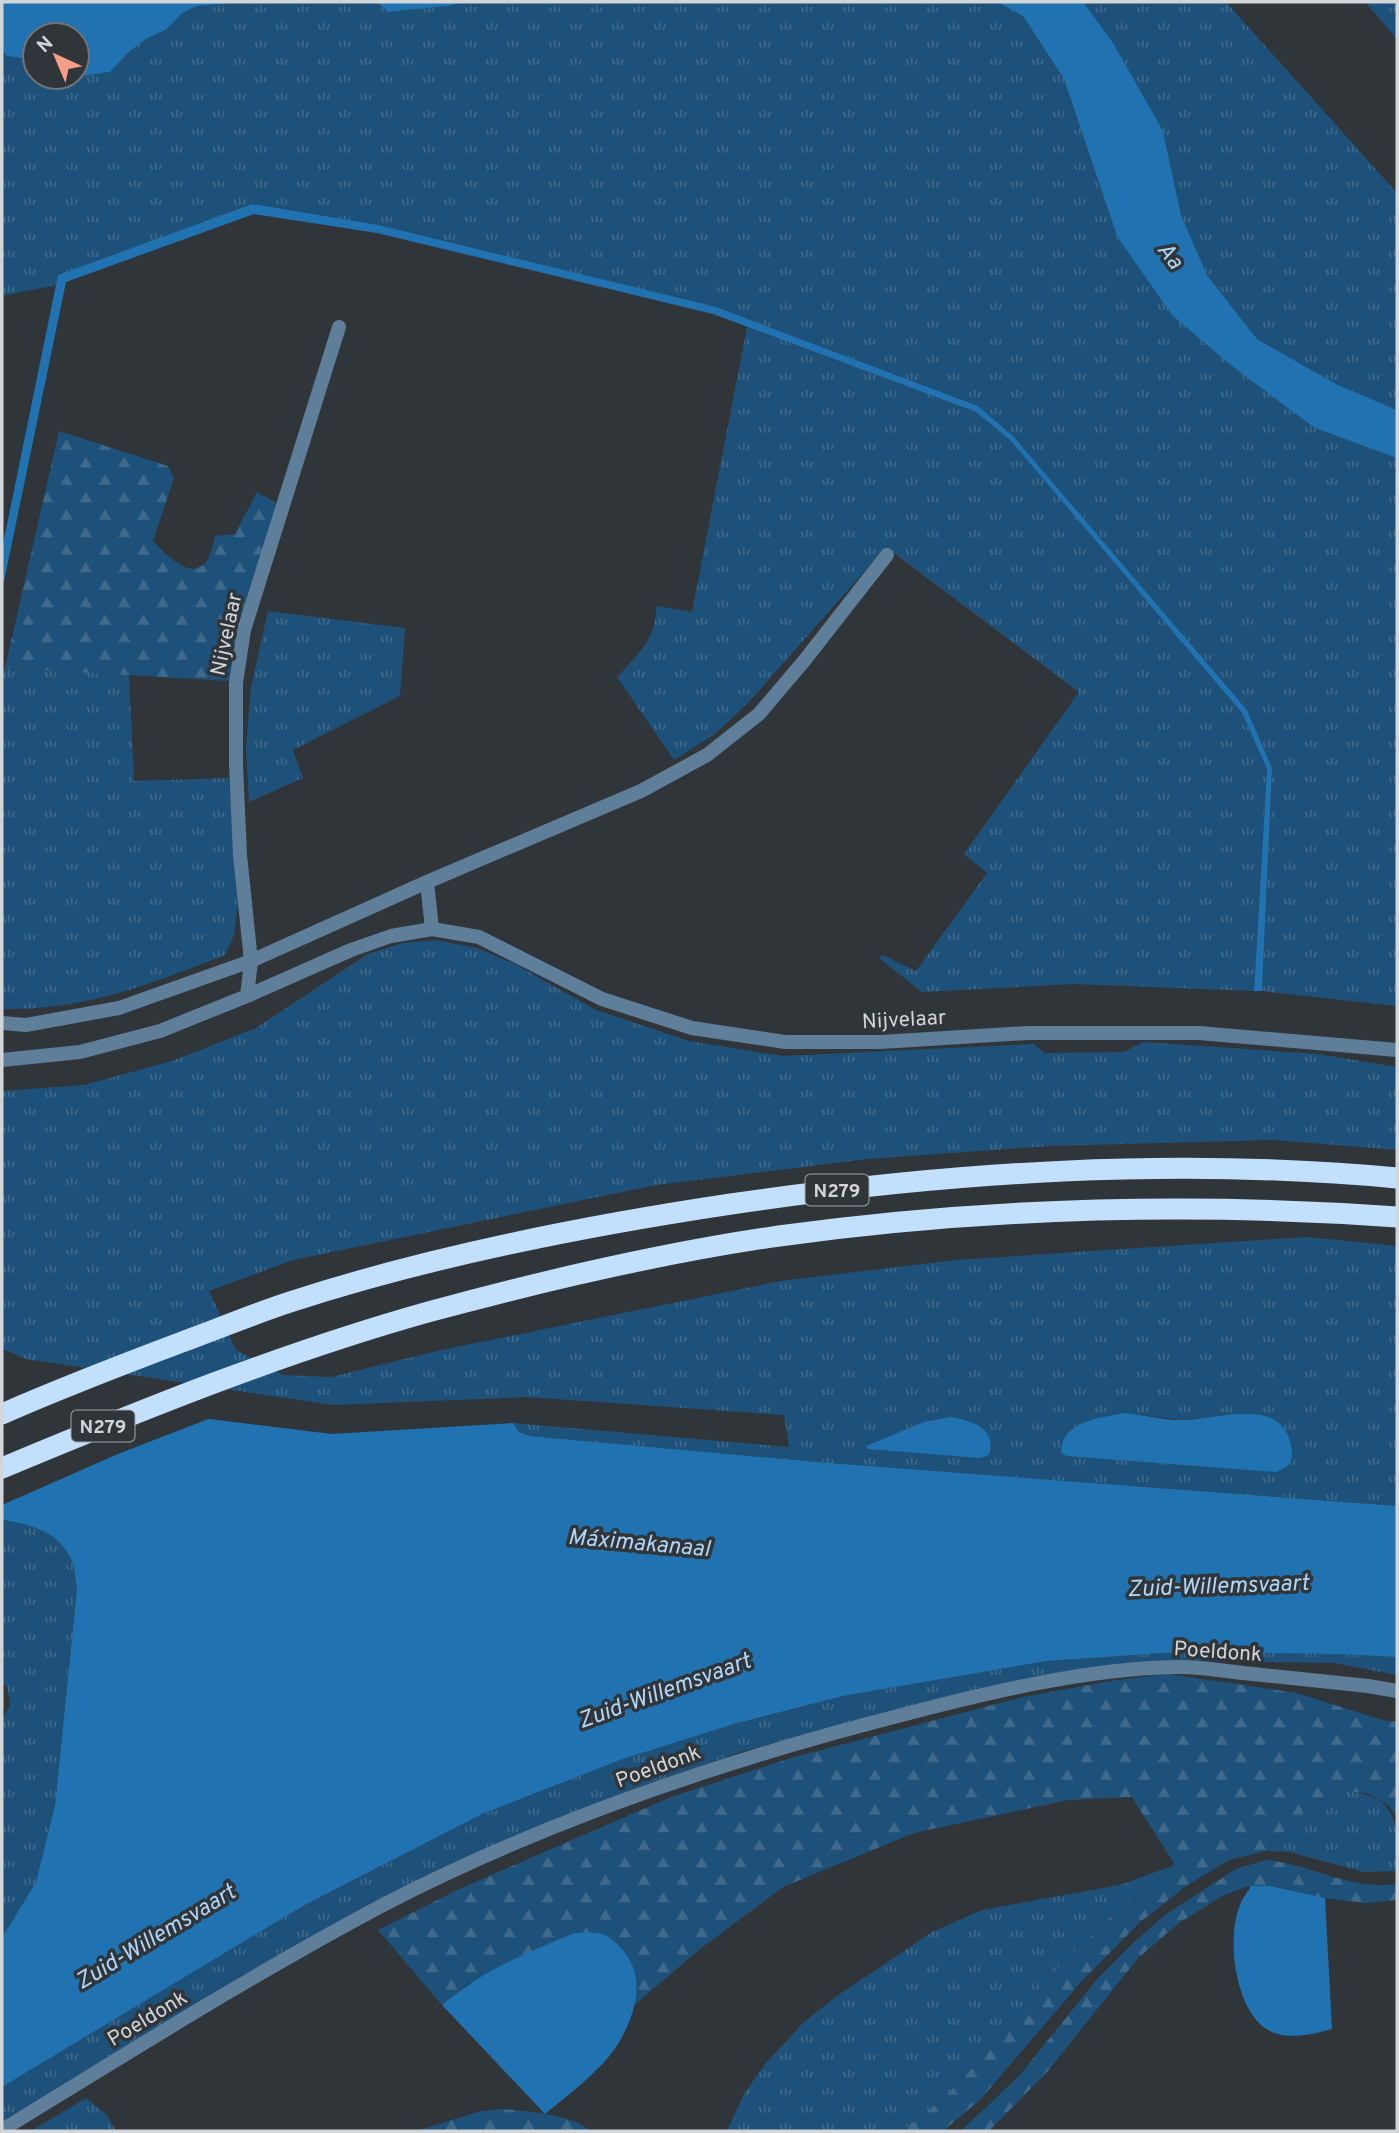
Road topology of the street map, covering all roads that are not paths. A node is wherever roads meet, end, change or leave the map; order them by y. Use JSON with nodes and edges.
{"nodes":[{"id":1,"x":340,"y":327,"type":"dead end"},
{"id":2,"x":887,"y":555,"type":"dead end"},
{"id":3,"x":427,"y":882,"type":"junction"},
{"id":4,"x":432,"y":929,"type":"junction"},
{"id":5,"x":251,"y":961,"type":"junction"},
{"id":6,"x":247,"y":996,"type":"junction"},
{"id":7,"x":2,"y":1023,"type":"edge"},
{"id":8,"x":1397,"y":1050,"type":"edge"},
{"id":9,"x":2,"y":1060,"type":"edge"},
{"id":10,"x":1397,"y":1178,"type":"edge"},
{"id":11,"x":1397,"y":1217,"type":"edge"},
{"id":12,"x":2,"y":1414,"type":"edge"},
{"id":13,"x":2,"y":1468,"type":"edge"},
{"id":14,"x":1397,"y":1691,"type":"edge"},
{"id":15,"x":2,"y":2130,"type":"edge"}],
"edges":[{"from":1,"to":5,"type":"street","name":"Nijvelaar"},
{"from":2,"to":3,"type":"street"},
{"from":3,"to":4,"type":"street"},
{"from":3,"to":5,"type":"street"},
{"from":4,"to":6,"type":"street","name":"Nijvelaar"},
{"from":4,"to":8,"type":"street","name":"Nijvelaar"},
{"from":5,"to":6,"type":"street","name":"Nijvelaar"},
{"from":5,"to":7,"type":"street"},
{"from":6,"to":9,"type":"street","name":"Nijvelaar"},
{"from":10,"to":12,"type":"highway","number":"N279"},
{"from":11,"to":13,"type":"highway","number":"N279"},
{"from":14,"to":15,"type":"street","name":"Poeldonk"}]}
